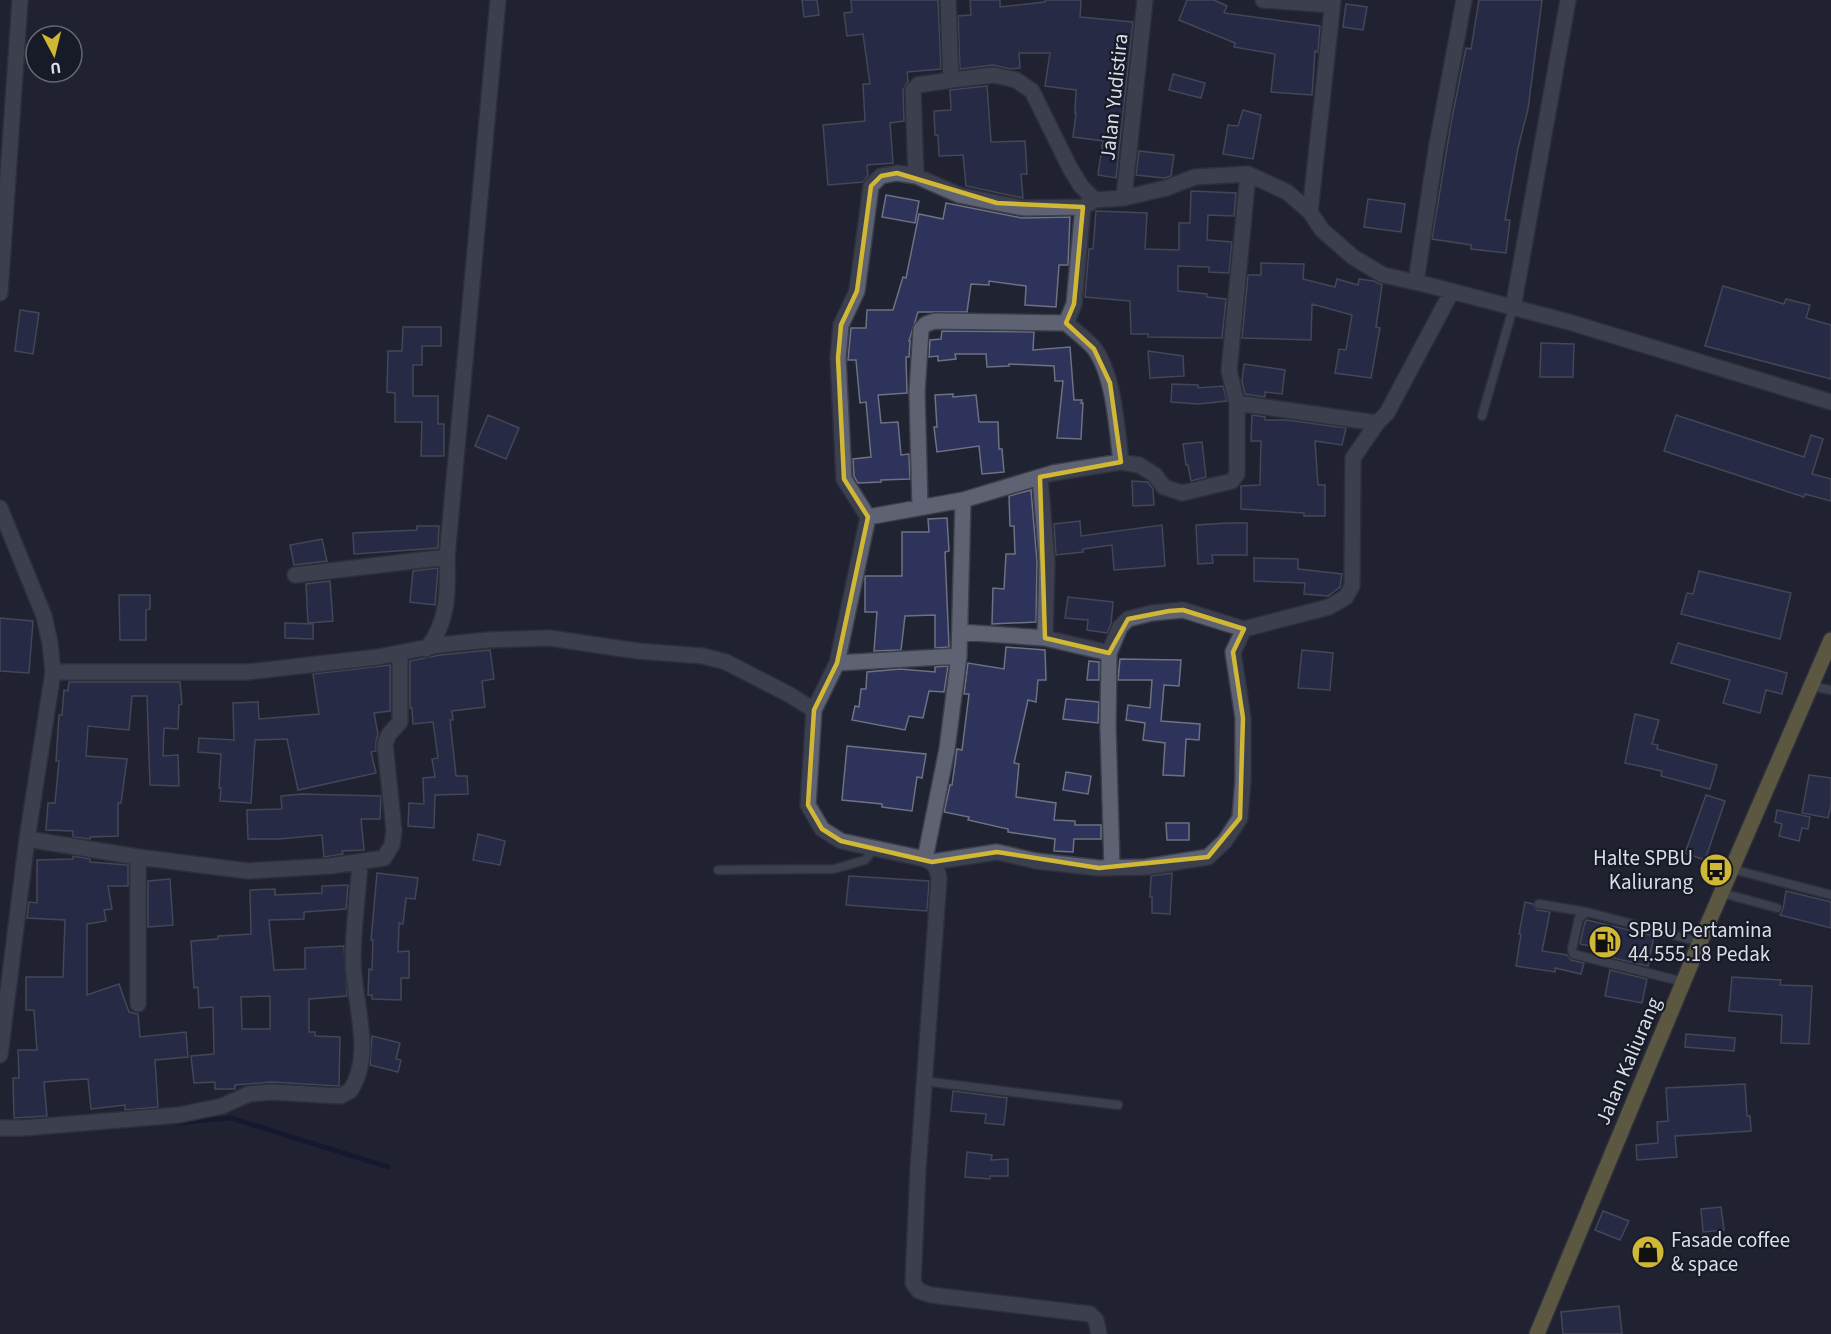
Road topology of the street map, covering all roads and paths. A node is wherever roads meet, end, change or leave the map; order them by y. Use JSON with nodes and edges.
{"nodes":[{"id":1,"x":20,"y":0,"type":"edge"},
{"id":2,"x":498,"y":0,"type":"edge"},
{"id":3,"x":948,"y":0,"type":"edge"},
{"id":4,"x":1145,"y":0,"type":"edge"},
{"id":5,"x":1263,"y":0,"type":"edge"},
{"id":6,"x":1464,"y":0,"type":"edge"},
{"id":7,"x":1568,"y":0,"type":"edge"},
{"id":8,"x":1332,"y":3,"type":"edge"},
{"id":9,"x":951,"y":80,"type":"junction"},
{"id":10,"x":1248,"y":174,"type":"junction"},
{"id":11,"x":916,"y":176,"type":"junction"},
{"id":12,"x":1124,"y":198,"type":"junction"},
{"id":13,"x":1089,"y":204,"type":"junction"},
{"id":14,"x":1310,"y":212,"type":"junction"},
{"id":15,"x":1416,"y":282,"type":"junction"},
{"id":16,"x":1452,"y":291,"type":"junction"},
{"id":17,"x":0,"y":293,"type":"edge"},
{"id":18,"x":1513,"y":308,"type":"junction"},
{"id":19,"x":1066,"y":322,"type":"junction"},
{"id":20,"x":1831,"y":402,"type":"edge"},
{"id":21,"x":1238,"y":403,"type":"junction"},
{"id":22,"x":1482,"y":416,"type":"dead end"},
{"id":23,"x":1377,"y":423,"type":"junction"},
{"id":24,"x":1121,"y":462,"type":"junction"},
{"id":25,"x":1040,"y":477,"type":"junction"},
{"id":26,"x":963,"y":500,"type":"junction"},
{"id":27,"x":920,"y":507,"type":"junction"},
{"id":28,"x":0,"y":508,"type":"edge"},
{"id":29,"x":868,"y":517,"type":"junction"},
{"id":30,"x":447,"y":557,"type":"junction"},
{"id":31,"x":295,"y":575,"type":"dead end"},
{"id":32,"x":1244,"y":629,"type":"junction"},
{"id":33,"x":960,"y":632,"type":"junction"},
{"id":34,"x":1045,"y":638,"type":"junction"},
{"id":35,"x":1831,"y":640,"type":"edge"},
{"id":36,"x":426,"y":649,"type":"junction"},
{"id":37,"x":400,"y":653,"type":"junction"},
{"id":38,"x":1109,"y":653,"type":"junction"},
{"id":39,"x":959,"y":656,"type":"junction"},
{"id":40,"x":837,"y":663,"type":"junction"},
{"id":41,"x":53,"y":672,"type":"junction"},
{"id":42,"x":1811,"y":686,"type":"junction"},
{"id":43,"x":1831,"y":690,"type":"edge"},
{"id":44,"x":814,"y":710,"type":"junction"},
{"id":45,"x":27,"y":839,"type":"junction"},
{"id":46,"x":874,"y":849,"type":"junction"},
{"id":47,"x":138,"y":857,"type":"junction"},
{"id":48,"x":929,"y":861,"type":"junction"},
{"id":49,"x":360,"y":863,"type":"junction"},
{"id":50,"x":1112,"y":868,"type":"junction"},
{"id":51,"x":1732,"y":869,"type":"junction"},
{"id":52,"x":718,"y":870,"type":"dead end"},
{"id":53,"x":1722,"y":893,"type":"junction"},
{"id":54,"x":1831,"y":895,"type":"edge"},
{"id":55,"x":1539,"y":904,"type":"dead end"},
{"id":56,"x":1777,"y":908,"type":"dead end"},
{"id":57,"x":1587,"y":912,"type":"junction"},
{"id":58,"x":1700,"y":942,"type":"junction"},
{"id":59,"x":1684,"y":982,"type":"junction"},
{"id":60,"x":138,"y":1004,"type":"dead end"},
{"id":61,"x":0,"y":1055,"type":"edge"},
{"id":62,"x":923,"y":1081,"type":"junction"},
{"id":63,"x":1118,"y":1104,"type":"dead end"},
{"id":64,"x":0,"y":1128,"type":"edge"},
{"id":65,"x":1099,"y":1334,"type":"edge"},
{"id":66,"x":1537,"y":1334,"type":"edge"}],
"edges":[{"from":1,"to":17,"type":"street"},
{"from":2,"to":30,"type":"street"},
{"from":3,"to":9,"type":"street"},
{"from":4,"to":12,"type":"street","name":"Jalan Yudistira"},
{"from":5,"to":8,"type":"street"},
{"from":6,"to":15,"type":"street"},
{"from":7,"to":18,"type":"street"},
{"from":8,"to":14,"type":"street"},
{"from":9,"to":11,"type":"street"},
{"from":9,"to":13,"type":"street"},
{"from":10,"to":12,"type":"street"},
{"from":10,"to":14,"type":"street"},
{"from":10,"to":21,"type":"street"},
{"from":11,"to":13,"type":"street"},
{"from":11,"to":29,"type":"street"},
{"from":12,"to":13,"type":"street"},
{"from":13,"to":19,"type":"street"},
{"from":14,"to":15,"type":"street"},
{"from":15,"to":16,"type":"street"},
{"from":16,"to":18,"type":"street"},
{"from":16,"to":23,"type":"street"},
{"from":18,"to":20,"type":"street"},
{"from":18,"to":22,"type":"lane"},
{"from":19,"to":24,"type":"street"},
{"from":19,"to":27,"type":"street"},
{"from":21,"to":23,"type":"street"},
{"from":21,"to":24,"type":"street"},
{"from":23,"to":32,"type":"street"},
{"from":24,"to":25,"type":"street"},
{"from":25,"to":26,"type":"street"},
{"from":25,"to":34,"type":"street"},
{"from":26,"to":27,"type":"street"},
{"from":26,"to":33,"type":"street"},
{"from":27,"to":29,"type":"street"},
{"from":28,"to":41,"type":"street"},
{"from":29,"to":40,"type":"street"},
{"from":30,"to":31,"type":"street"},
{"from":30,"to":36,"type":"street"},
{"from":32,"to":38,"type":"street"},
{"from":32,"to":50,"type":"street"},
{"from":33,"to":34,"type":"street"},
{"from":33,"to":39,"type":"street"},
{"from":34,"to":38,"type":"street"},
{"from":35,"to":42,"type":"main road","name":"Jalan Kaliurang"},
{"from":36,"to":37,"type":"street"},
{"from":36,"to":44,"type":"street"},
{"from":37,"to":41,"type":"street"},
{"from":37,"to":49,"type":"street"},
{"from":38,"to":50,"type":"street"},
{"from":39,"to":40,"type":"street"},
{"from":39,"to":48,"type":"street"},
{"from":40,"to":44,"type":"street"},
{"from":41,"to":45,"type":"street"},
{"from":42,"to":43,"type":"lane"},
{"from":42,"to":51,"type":"main road","name":"Jalan Kaliurang"},
{"from":44,"to":46,"type":"street"},
{"from":45,"to":47,"type":"street"},
{"from":45,"to":61,"type":"street"},
{"from":46,"to":48,"type":"street"},
{"from":46,"to":52,"type":"lane"},
{"from":47,"to":49,"type":"street"},
{"from":47,"to":60,"type":"street"},
{"from":48,"to":50,"type":"street"},
{"from":48,"to":62,"type":"street"},
{"from":49,"to":64,"type":"street"},
{"from":51,"to":53,"type":"main road","name":"Jalan Kaliurang"},
{"from":51,"to":54,"type":"lane"},
{"from":53,"to":56,"type":"lane"},
{"from":53,"to":58,"type":"main road","name":"Jalan Kaliurang"},
{"from":55,"to":57,"type":"lane"},
{"from":57,"to":58,"type":"lane"},
{"from":57,"to":59,"type":"lane"},
{"from":58,"to":59,"type":"main road","name":"Jalan Kaliurang"},
{"from":59,"to":66,"type":"main road","name":"Jalan Kaliurang"},
{"from":62,"to":63,"type":"lane"},
{"from":62,"to":65,"type":"street"}]}
